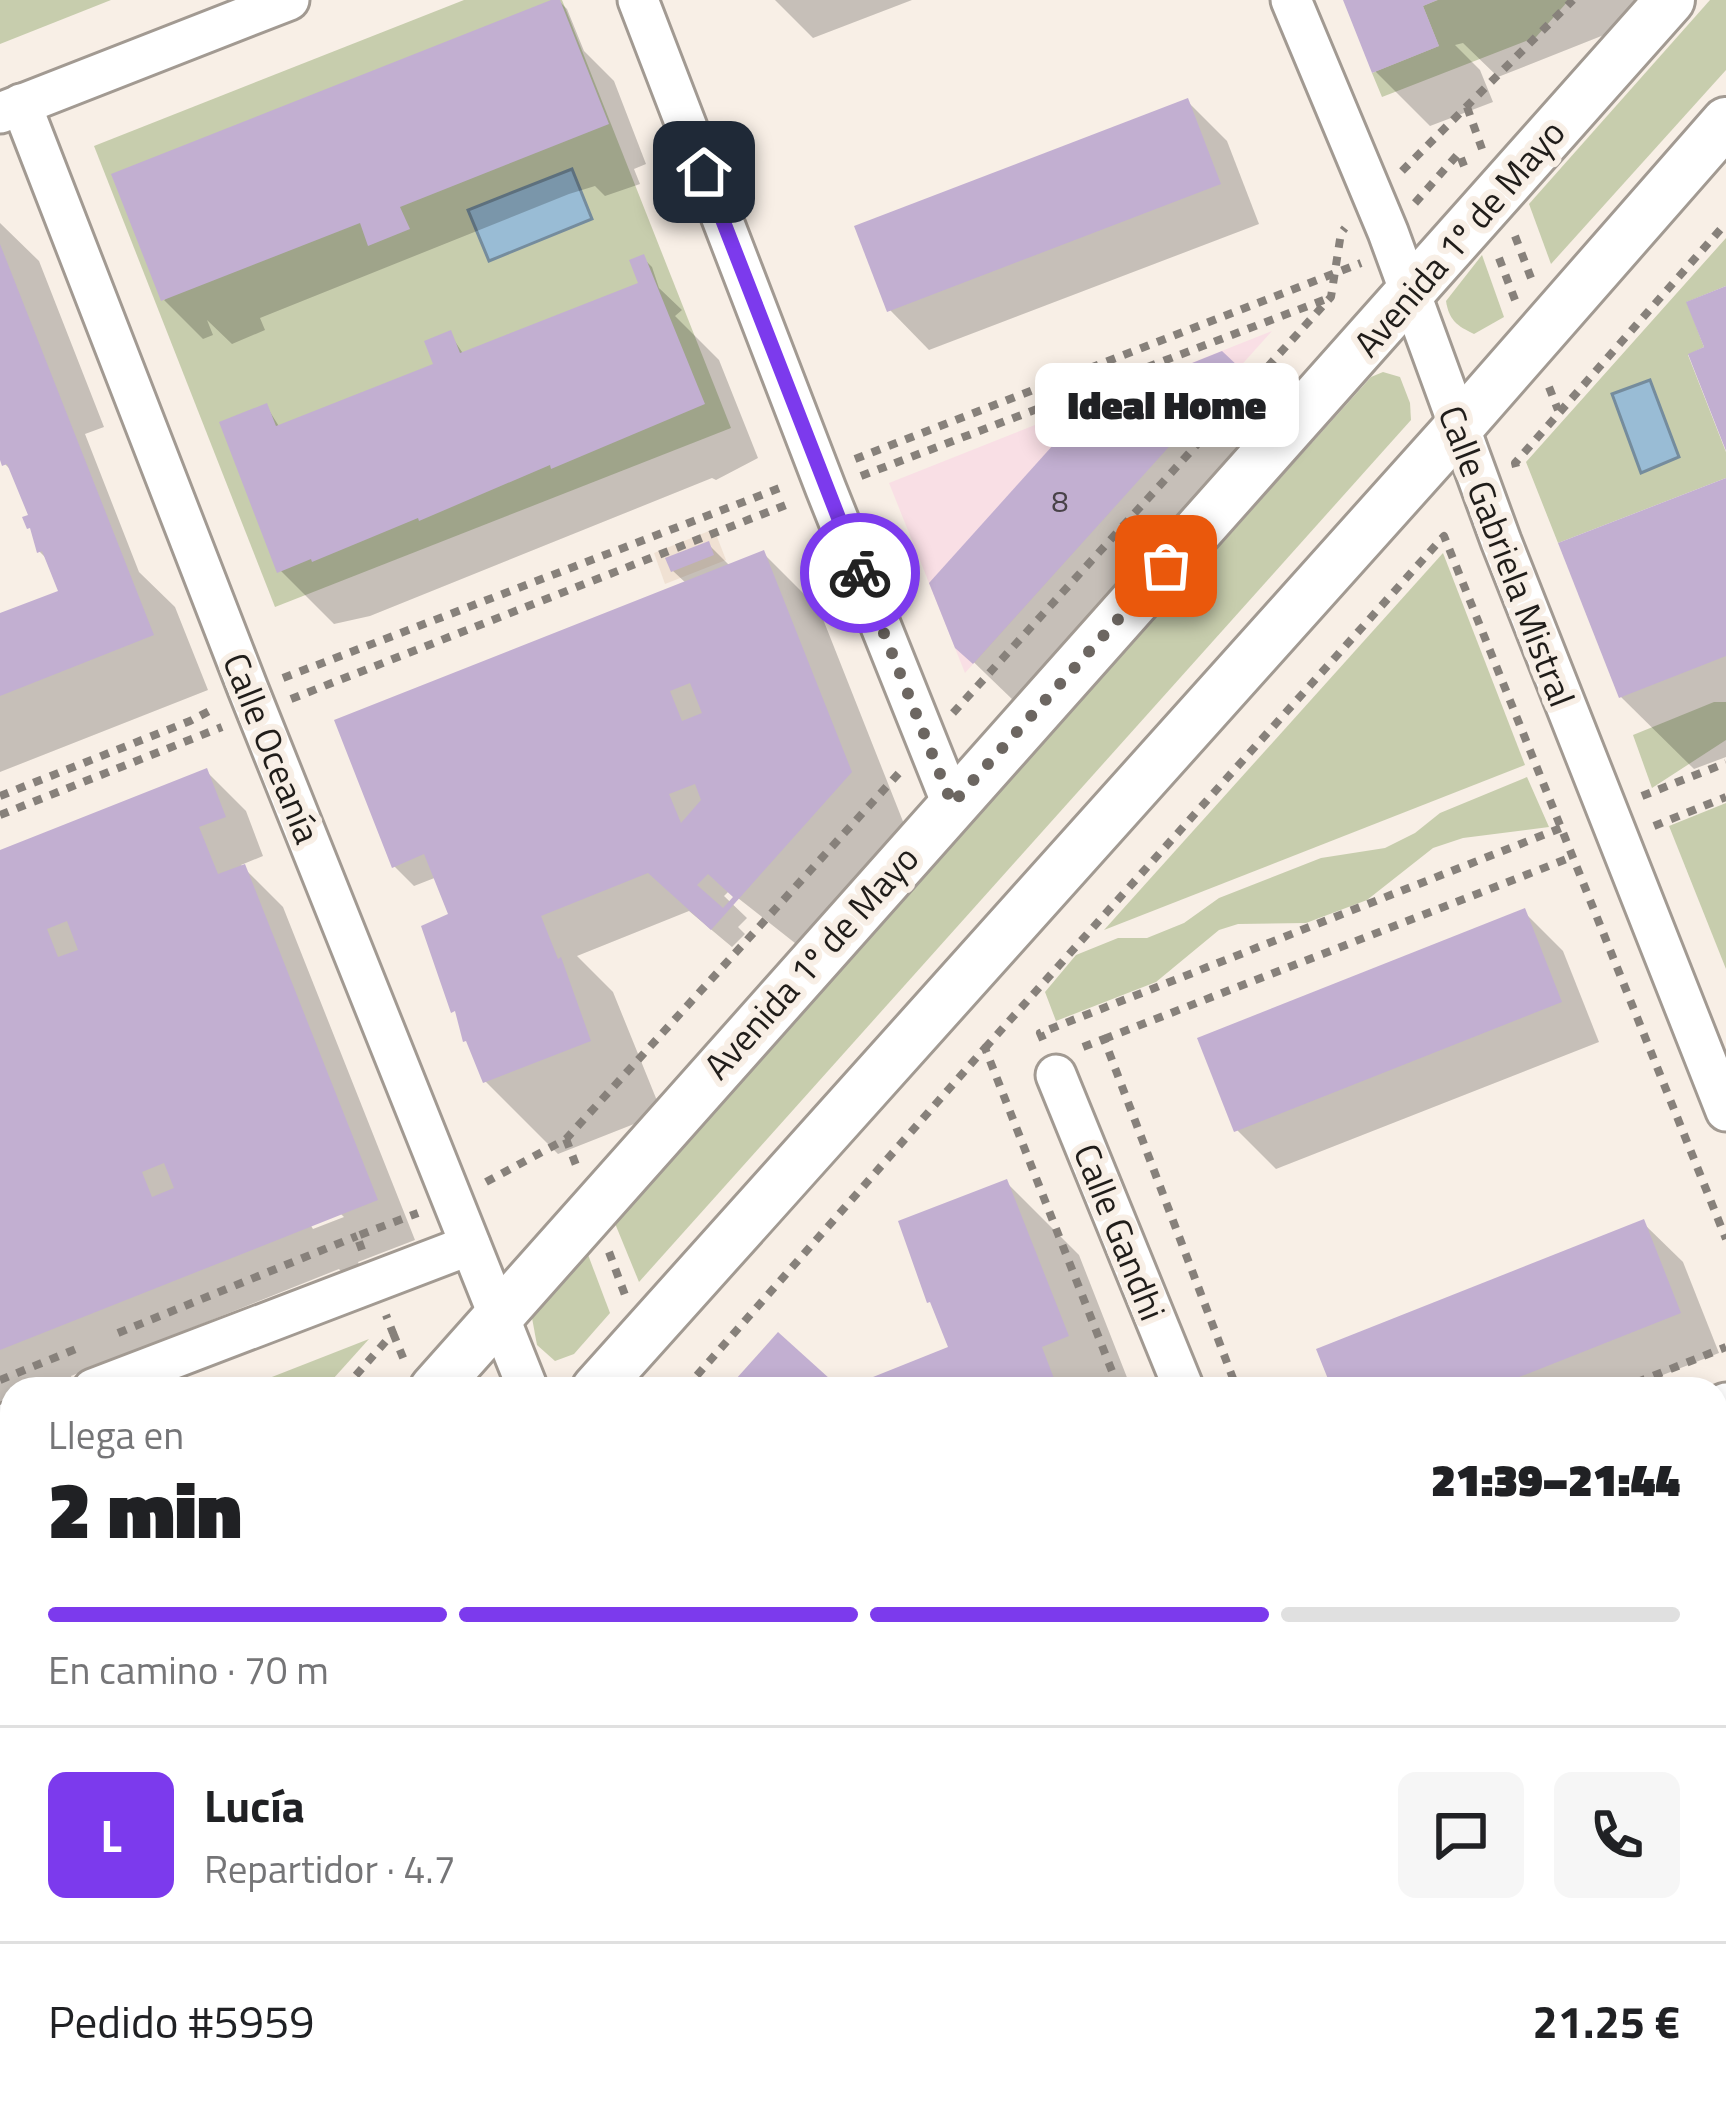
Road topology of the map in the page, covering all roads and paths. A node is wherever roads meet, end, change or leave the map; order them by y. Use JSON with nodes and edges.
{"nodes":[{"id":1,"x":289,"y":0,"type":"edge"},
{"id":2,"x":638,"y":0,"type":"edge"},
{"id":3,"x":1291,"y":0,"type":"edge"},
{"id":4,"x":1670,"y":0,"type":"edge"},
{"id":5,"x":1467,"y":107,"type":"dead end"},
{"id":6,"x":10,"y":109,"type":"edge"},
{"id":7,"x":1726,"y":122,"type":"edge"},
{"id":8,"x":1498,"y":194,"type":"junction"},
{"id":9,"x":1726,"y":223,"type":"edge"},
{"id":10,"x":1409,"y":296,"type":"junction"},
{"id":11,"x":1331,"y":297,"type":"dead end"},
{"id":12,"x":1549,"y":324,"type":"junction"},
{"id":13,"x":1575,"y":392,"type":"junction"},
{"id":14,"x":1458,"y":428,"type":"junction"},
{"id":15,"x":1523,"y":485,"type":"dead end"},
{"id":16,"x":826,"y":489,"type":"junction"},
{"id":17,"x":258,"y":713,"type":"junction"},
{"id":18,"x":1726,"y":763,"type":"edge"},
{"id":19,"x":1637,"y":773,"type":"dead end"},
{"id":20,"x":1646,"y":795,"type":"junction"},
{"id":21,"x":1726,"y":797,"type":"edge"},
{"id":22,"x":952,"y":804,"type":"junction"},
{"id":23,"x":0,"y":815,"type":"edge"},
{"id":24,"x":1611,"y":825,"type":"junction"},
{"id":25,"x":1561,"y":828,"type":"junction"},
{"id":26,"x":1573,"y":857,"type":"junction"},
{"id":27,"x":1104,"y":1039,"type":"junction"},
{"id":28,"x":985,"y":1048,"type":"junction"},
{"id":29,"x":1054,"y":1068,"type":"junction"},
{"id":30,"x":1726,"y":1111,"type":"edge"},
{"id":31,"x":566,"y":1139,"type":"dead end"},
{"id":32,"x":592,"y":1206,"type":"junction"},
{"id":33,"x":357,"y":1236,"type":"dead end"},
{"id":34,"x":1726,"y":1239,"type":"edge"},
{"id":35,"x":470,"y":1245,"type":"junction"},
{"id":36,"x":500,"y":1315,"type":"junction"},
{"id":37,"x":105,"y":1338,"type":"dead end"},
{"id":38,"x":641,"y":1338,"type":"junction"},
{"id":39,"x":84,"y":1346,"type":"dead end"},
{"id":40,"x":1726,"y":1347,"type":"edge"},
{"id":41,"x":7,"y":1377,"type":"edge"},
{"id":42,"x":125,"y":1377,"type":"edge"},
{"id":43,"x":445,"y":1377,"type":"edge"},
{"id":44,"x":524,"y":1377,"type":"edge"},
{"id":45,"x":607,"y":1377,"type":"edge"},
{"id":46,"x":696,"y":1377,"type":"edge"},
{"id":47,"x":1114,"y":1377,"type":"edge"},
{"id":48,"x":1179,"y":1377,"type":"edge"},
{"id":49,"x":1232,"y":1377,"type":"edge"},
{"id":50,"x":1650,"y":1377,"type":"edge"}],
"edges":[{"from":1,"to":6,"type":"street"},
{"from":2,"to":16,"type":"street"},
{"from":3,"to":10,"type":"street","name":"Calle Gabriela Mistral"},
{"from":4,"to":8,"type":"street","name":"Avenida 1º de Mayo"},
{"from":5,"to":8,"type":"path"},
{"from":6,"to":17,"type":"street","name":"Calle Oceanía"},
{"from":7,"to":12,"type":"street"},
{"from":8,"to":10,"type":"street","name":"Avenida 1º de Mayo"},
{"from":8,"to":12,"type":"path"},
{"from":9,"to":13,"type":"path"},
{"from":10,"to":14,"type":"street","name":"Calle Gabriela Mistral"},
{"from":10,"to":22,"type":"street","name":"Avenida 1º de Mayo"},
{"from":11,"to":16,"type":"path"},
{"from":12,"to":13,"type":"path"},
{"from":12,"to":14,"type":"street"},
{"from":13,"to":15,"type":"path"},
{"from":14,"to":24,"type":"street","name":"Calle Gabriela Mistral"},
{"from":14,"to":38,"type":"street"},
{"from":16,"to":17,"type":"path"},
{"from":16,"to":22,"type":"street"},
{"from":17,"to":23,"type":"path"},
{"from":17,"to":35,"type":"street","name":"Calle Oceanía"},
{"from":18,"to":20,"type":"path"},
{"from":19,"to":20,"type":"path"},
{"from":20,"to":24,"type":"path"},
{"from":21,"to":24,"type":"path"},
{"from":22,"to":32,"type":"street","name":"Avenida 1º de Mayo"},
{"from":24,"to":25,"type":"path"},
{"from":24,"to":30,"type":"street","name":"Calle Gabriela Mistral"},
{"from":25,"to":26,"type":"path"},
{"from":25,"to":28,"type":"path"},
{"from":25,"to":29,"type":"path"},
{"from":26,"to":27,"type":"path"},
{"from":26,"to":34,"type":"path"},
{"from":27,"to":29,"type":"path"},
{"from":27,"to":49,"type":"path"},
{"from":28,"to":46,"type":"path"},
{"from":28,"to":47,"type":"path"},
{"from":29,"to":48,"type":"street","name":"Calle Gandhi"},
{"from":31,"to":32,"type":"path"},
{"from":32,"to":36,"type":"street","name":"Avenida 1º de Mayo"},
{"from":32,"to":38,"type":"path"},
{"from":33,"to":37,"type":"path"},
{"from":35,"to":36,"type":"street","name":"Calle Oceanía"},
{"from":35,"to":42,"type":"street"},
{"from":36,"to":43,"type":"street","name":"Avenida 1º de Mayo"},
{"from":36,"to":44,"type":"street","name":"Calle Oceanía"},
{"from":38,"to":45,"type":"street"},
{"from":39,"to":41,"type":"path"},
{"from":40,"to":50,"type":"path"}]}
